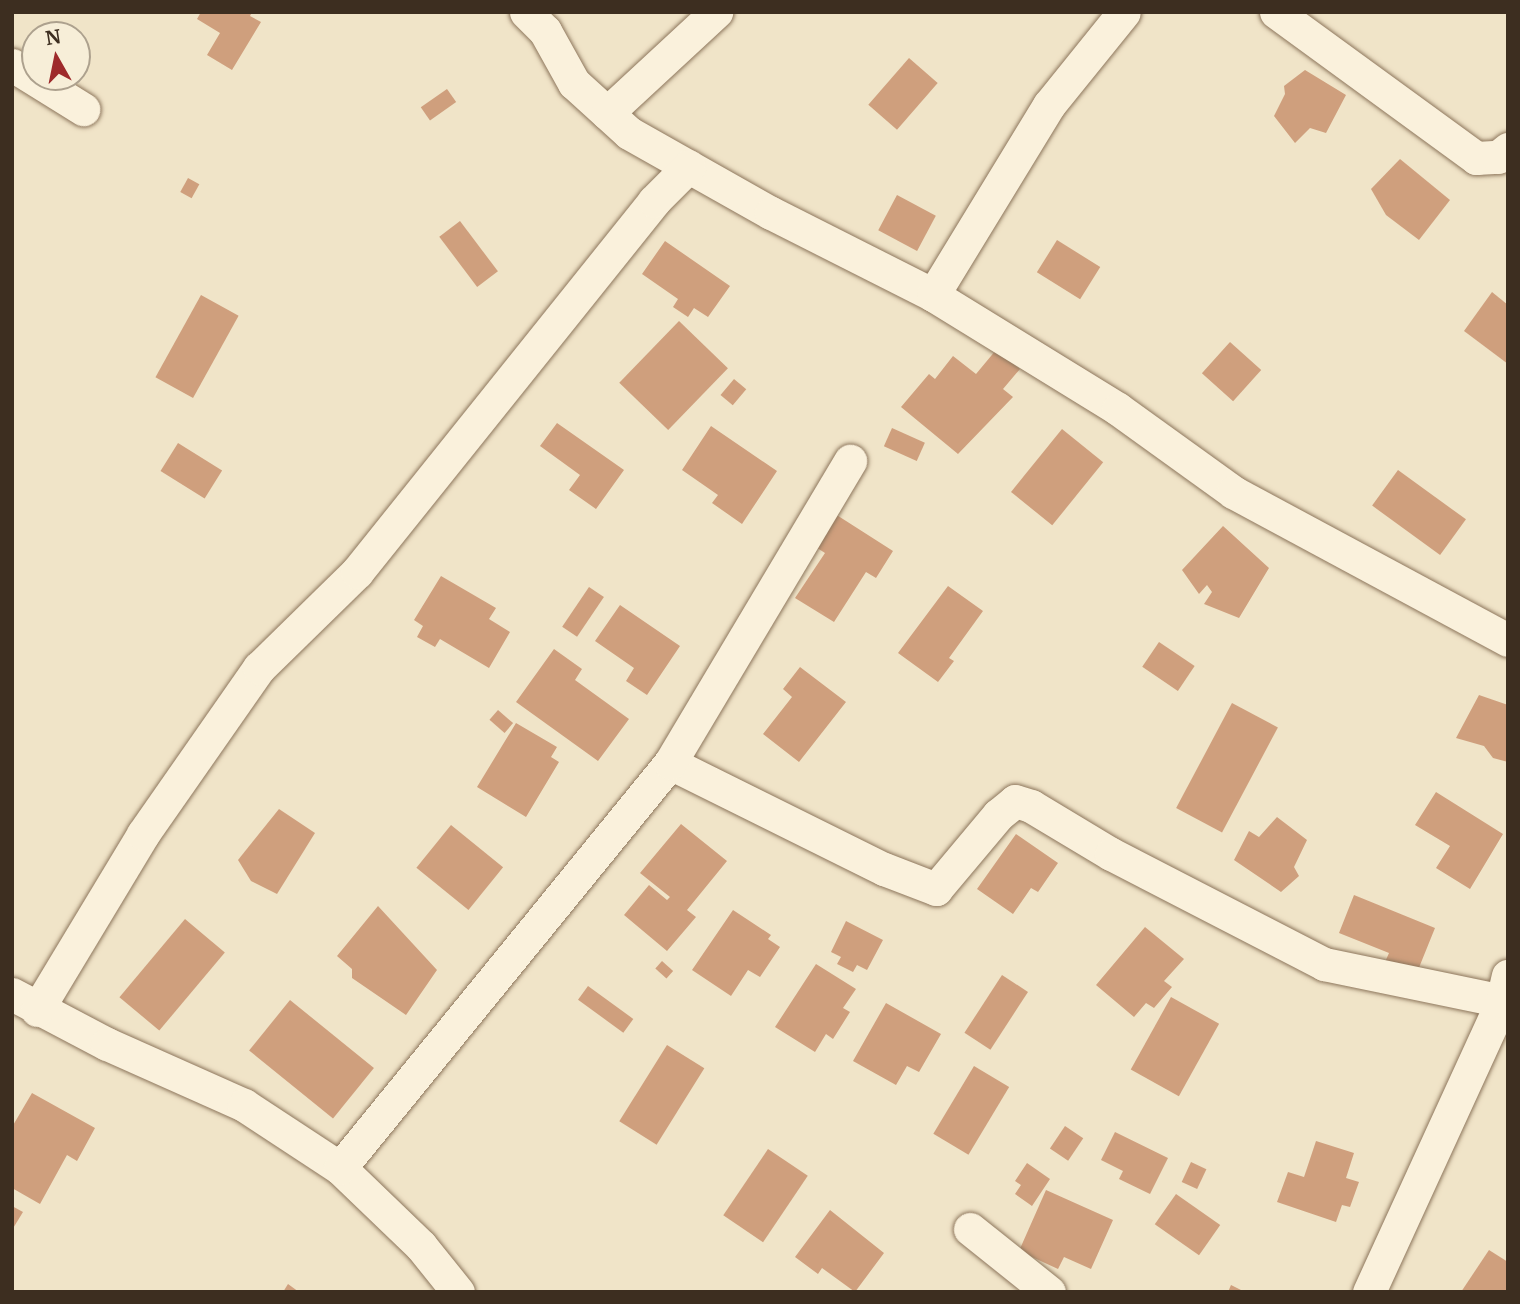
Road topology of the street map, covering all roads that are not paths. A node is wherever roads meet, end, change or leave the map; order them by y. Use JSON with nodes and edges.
{"nodes":[{"id":1,"x":526,"y":12,"type":"edge"},
{"id":2,"x":716,"y":12,"type":"edge"},
{"id":3,"x":1124,"y":12,"type":"edge"},
{"id":4,"x":1276,"y":12,"type":"edge"},
{"id":5,"x":12,"y":65,"type":"edge"},
{"id":6,"x":83,"y":109,"type":"dead end"},
{"id":7,"x":607,"y":113,"type":"junction"},
{"id":8,"x":1508,"y":149,"type":"edge"},
{"id":9,"x":689,"y":166,"type":"junction"},
{"id":10,"x":933,"y":295,"type":"junction"},
{"id":11,"x":850,"y":461,"type":"dead end"},
{"id":12,"x":1508,"y":640,"type":"edge"},
{"id":13,"x":670,"y":763,"type":"junction"},
{"id":14,"x":1505,"y":989,"type":"edge"},
{"id":15,"x":25,"y":1002,"type":"edge"},
{"id":16,"x":340,"y":1168,"type":"junction"},
{"id":17,"x":970,"y":1229,"type":"dead end"},
{"id":18,"x":458,"y":1292,"type":"edge"},
{"id":19,"x":1049,"y":1292,"type":"edge"},
{"id":20,"x":1370,"y":1292,"type":"edge"}],
"edges":[{"from":1,"to":7,"type":"street"},
{"from":2,"to":7,"type":"street"},
{"from":3,"to":10,"type":"street"},
{"from":4,"to":8,"type":"street"},
{"from":5,"to":6,"type":"street"},
{"from":7,"to":9,"type":"street"},
{"from":9,"to":10,"type":"street"},
{"from":9,"to":15,"type":"street"},
{"from":10,"to":12,"type":"street"},
{"from":11,"to":13,"type":"street"},
{"from":13,"to":14,"type":"street"},
{"from":13,"to":16,"type":"street"},
{"from":14,"to":20,"type":"street"},
{"from":15,"to":16,"type":"street"},
{"from":16,"to":18,"type":"street"},
{"from":17,"to":19,"type":"street"}]}
